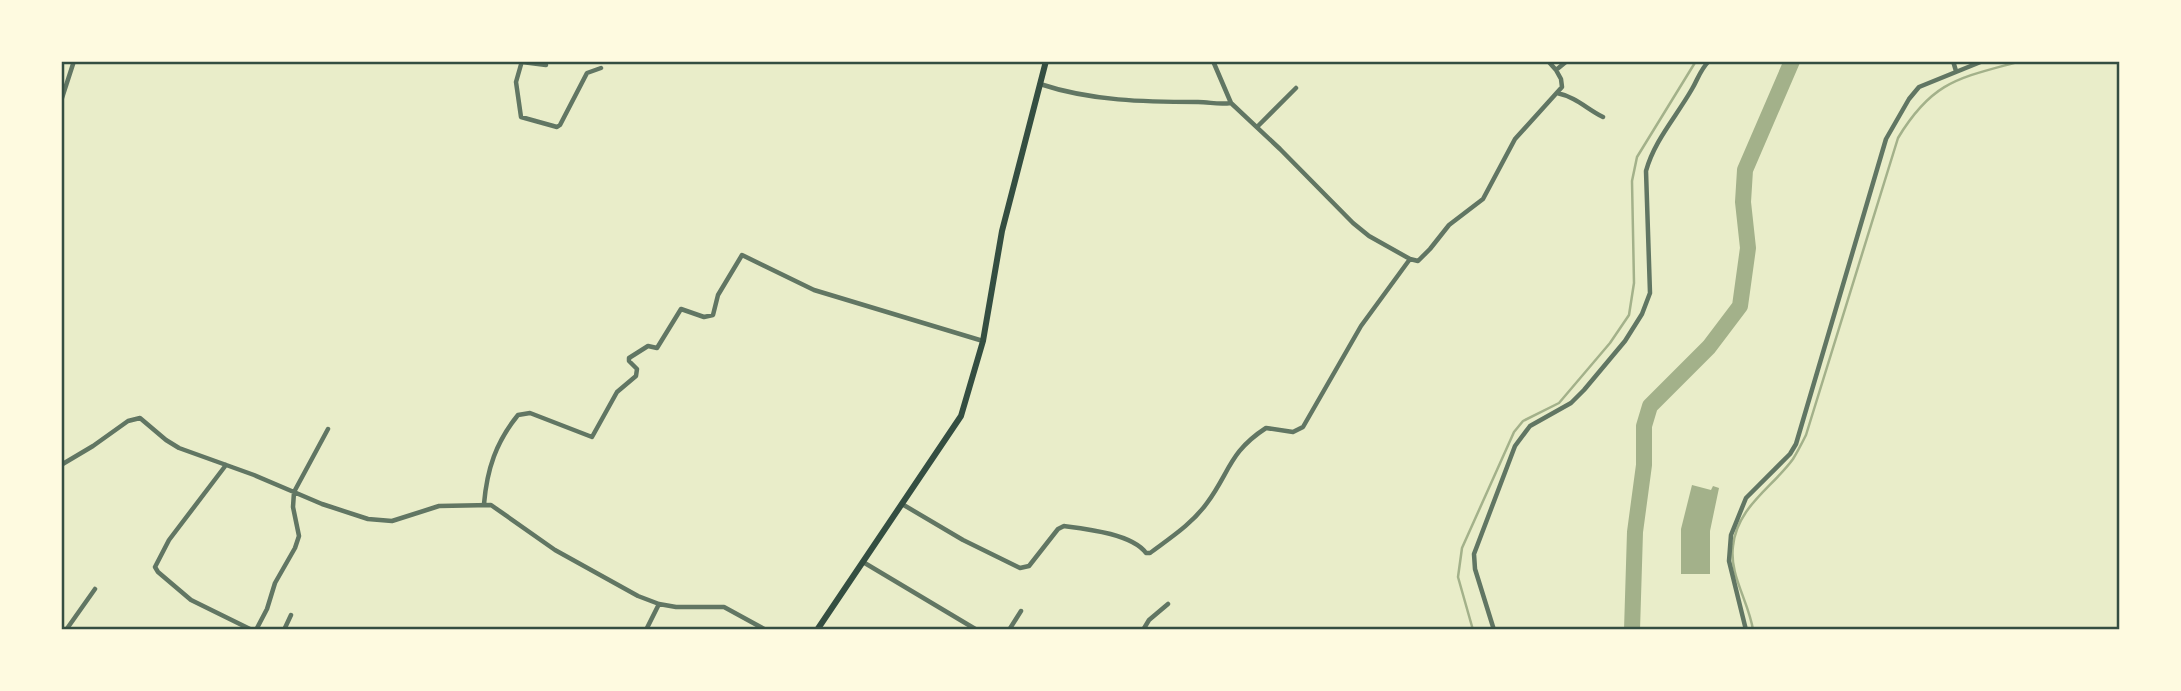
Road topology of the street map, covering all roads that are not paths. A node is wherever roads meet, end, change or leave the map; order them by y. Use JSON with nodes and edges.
{"nodes":[{"id":1,"x":75,"y":61,"type":"edge"},
{"id":2,"x":1046,"y":61,"type":"edge"},
{"id":3,"x":1213,"y":61,"type":"edge"},
{"id":4,"x":1548,"y":61,"type":"edge"},
{"id":5,"x":1567,"y":61,"type":"edge"},
{"id":6,"x":1709,"y":61,"type":"edge"},
{"id":7,"x":1953,"y":61,"type":"edge"},
{"id":8,"x":1983,"y":61,"type":"edge"},
{"id":9,"x":522,"y":62,"type":"edge"},
{"id":10,"x":546,"y":65,"type":"dead end"},
{"id":11,"x":601,"y":68,"type":"dead end"},
{"id":12,"x":1556,"y":70,"type":"junction"},
{"id":13,"x":1956,"y":71,"type":"junction"},
{"id":14,"x":1040,"y":84,"type":"junction"},
{"id":15,"x":1296,"y":88,"type":"dead end"},
{"id":16,"x":1557,"y":93,"type":"junction"},
{"id":17,"x":61,"y":101,"type":"edge"},
{"id":18,"x":1231,"y":103,"type":"junction"},
{"id":19,"x":1603,"y":117,"type":"dead end"},
{"id":20,"x":1257,"y":127,"type":"junction"},
{"id":21,"x":1410,"y":259,"type":"junction"},
{"id":22,"x":983,"y":341,"type":"junction"},
{"id":23,"x":328,"y":429,"type":"dead end"},
{"id":24,"x":61,"y":465,"type":"edge"},
{"id":25,"x":226,"y":465,"type":"junction"},
{"id":26,"x":294,"y":492,"type":"junction"},
{"id":27,"x":902,"y":503,"type":"junction"},
{"id":28,"x":482,"y":504,"type":"junction"},
{"id":29,"x":863,"y":561,"type":"junction"},
{"id":30,"x":95,"y":589,"type":"dead end"},
{"id":31,"x":659,"y":604,"type":"junction"},
{"id":32,"x":1168,"y":604,"type":"dead end"},
{"id":33,"x":1021,"y":611,"type":"dead end"},
{"id":34,"x":291,"y":615,"type":"dead end"},
{"id":35,"x":66,"y":630,"type":"edge"},
{"id":36,"x":254,"y":630,"type":"edge"},
{"id":37,"x":284,"y":630,"type":"edge"},
{"id":38,"x":646,"y":630,"type":"edge"},
{"id":39,"x":766,"y":630,"type":"edge"},
{"id":40,"x":817,"y":630,"type":"edge"},
{"id":41,"x":977,"y":630,"type":"edge"},
{"id":42,"x":1009,"y":630,"type":"edge"},
{"id":43,"x":1143,"y":630,"type":"edge"},
{"id":44,"x":1494,"y":630,"type":"edge"},
{"id":45,"x":1746,"y":630,"type":"edge"}],
"edges":[{"from":1,"to":17,"type":"street"},
{"from":2,"to":14,"type":"main road"},
{"from":3,"to":18,"type":"street"},
{"from":4,"to":12,"type":"street"},
{"from":5,"to":12,"type":"street"},
{"from":6,"to":44,"type":"street"},
{"from":7,"to":13,"type":"street"},
{"from":8,"to":13,"type":"street"},
{"from":9,"to":10,"type":"street"},
{"from":9,"to":11,"type":"street"},
{"from":12,"to":16,"type":"street"},
{"from":13,"to":45,"type":"street"},
{"from":14,"to":18,"type":"street"},
{"from":14,"to":22,"type":"main road"},
{"from":15,"to":20,"type":"street"},
{"from":16,"to":19,"type":"street"},
{"from":16,"to":21,"type":"street"},
{"from":18,"to":20,"type":"street"},
{"from":20,"to":21,"type":"street"},
{"from":21,"to":27,"type":"street"},
{"from":22,"to":27,"type":"main road"},
{"from":22,"to":28,"type":"street"},
{"from":23,"to":26,"type":"street"},
{"from":24,"to":25,"type":"street"},
{"from":25,"to":26,"type":"street"},
{"from":25,"to":36,"type":"street"},
{"from":26,"to":28,"type":"street"},
{"from":26,"to":36,"type":"street"},
{"from":27,"to":29,"type":"main road"},
{"from":28,"to":31,"type":"street"},
{"from":29,"to":40,"type":"main road"},
{"from":29,"to":41,"type":"street"},
{"from":30,"to":35,"type":"street"},
{"from":31,"to":38,"type":"street"},
{"from":31,"to":39,"type":"street"},
{"from":32,"to":43,"type":"street"},
{"from":33,"to":42,"type":"street"},
{"from":34,"to":37,"type":"street"}]}
